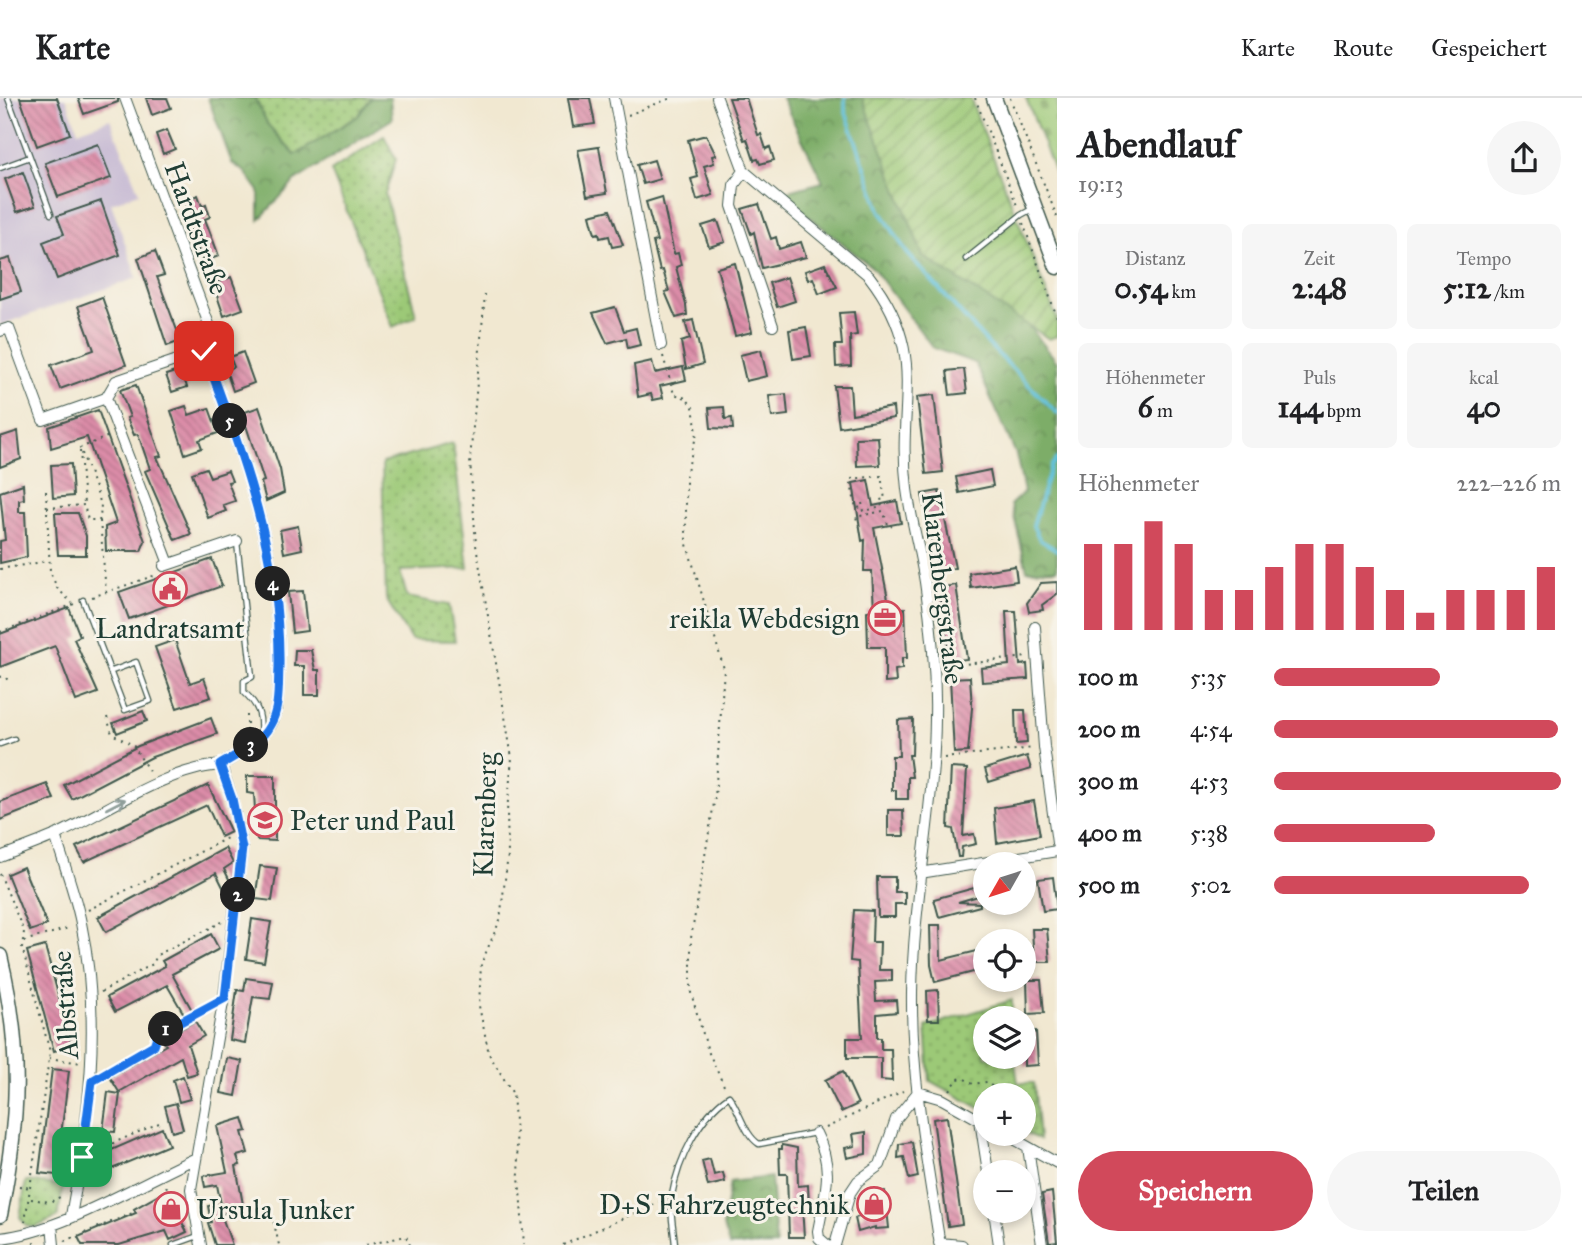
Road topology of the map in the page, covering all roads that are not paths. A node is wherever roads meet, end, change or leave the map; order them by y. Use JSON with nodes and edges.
{"nodes":[{"id":1,"x":8,"y":98,"type":"edge"},
{"id":2,"x":125,"y":98,"type":"edge"},
{"id":3,"x":614,"y":98,"type":"edge"},
{"id":4,"x":717,"y":98,"type":"edge"},
{"id":5,"x":994,"y":98,"type":"edge"},
{"id":6,"x":30,"y":157,"type":"junction"},
{"id":7,"x":0,"y":169,"type":"edge"},
{"id":8,"x":744,"y":171,"type":"junction"},
{"id":9,"x":1027,"y":212,"type":"junction"},
{"id":10,"x":51,"y":214,"type":"dead end"},
{"id":11,"x":966,"y":259,"type":"dead end"},
{"id":12,"x":1057,"y":267,"type":"edge"},
{"id":13,"x":773,"y":326,"type":"dead end"},
{"id":14,"x":0,"y":331,"type":"edge"},
{"id":15,"x":661,"y":345,"type":"road end"},
{"id":16,"x":204,"y":351,"type":"junction"},
{"id":17,"x":106,"y":398,"type":"junction"},
{"id":18,"x":237,"y":541,"type":"joint"},
{"id":19,"x":83,"y":600,"type":"dead end"},
{"id":20,"x":1035,"y":627,"type":"dead end"},
{"id":21,"x":111,"y":671,"type":"junction"},
{"id":22,"x":260,"y":738,"type":"junction"},
{"id":23,"x":13,"y":739,"type":"dead end"},
{"id":24,"x":0,"y":744,"type":"edge"},
{"id":25,"x":220,"y":765,"type":"junction"},
{"id":26,"x":55,"y":835,"type":"junction"},
{"id":27,"x":1057,"y":843,"type":"edge"},
{"id":28,"x":1057,"y":851,"type":"edge"},
{"id":29,"x":0,"y":858,"type":"edge"},
{"id":30,"x":920,"y":873,"type":"junction"},
{"id":31,"x":0,"y":956,"type":"edge"},
{"id":32,"x":918,"y":1093,"type":"junction"},
{"id":33,"x":973,"y":1116,"type":"edge"},
{"id":34,"x":816,"y":1133,"type":"joint"},
{"id":35,"x":1028,"y":1147,"type":"joint"},
{"id":36,"x":194,"y":1160,"type":"junction"},
{"id":37,"x":1057,"y":1163,"type":"edge"},
{"id":38,"x":0,"y":1215,"type":"edge"},
{"id":39,"x":72,"y":1216,"type":"junction"},
{"id":40,"x":996,"y":1223,"type":"edge"},
{"id":41,"x":52,"y":1225,"type":"junction"},
{"id":42,"x":0,"y":1238,"type":"edge"},
{"id":43,"x":199,"y":1240,"type":"edge"},
{"id":44,"x":940,"y":1244,"type":"edge"},
{"id":45,"x":55,"y":1245,"type":"edge"},
{"id":46,"x":173,"y":1245,"type":"edge"},
{"id":47,"x":675,"y":1245,"type":"edge"},
{"id":48,"x":827,"y":1245,"type":"edge"},
{"id":49,"x":835,"y":1245,"type":"edge"},
{"id":50,"x":961,"y":1245,"type":"edge"},
{"id":51,"x":999,"y":1245,"type":"edge"},
{"id":52,"x":1042,"y":1245,"type":"edge"}],
"edges":[{"from":1,"to":6,"type":"lane"},
{"from":2,"to":16,"type":"street","name":"Hardtstraße"},
{"from":3,"to":15,"type":"street"},
{"from":4,"to":8,"type":"street","name":"Klarenbergstraße"},
{"from":5,"to":9,"type":"street"},
{"from":6,"to":7,"type":"lane"},
{"from":6,"to":10,"type":"lane"},
{"from":8,"to":13,"type":"street"},
{"from":8,"to":30,"type":"street","name":"Klarenbergstraße"},
{"from":9,"to":11,"type":"lane"},
{"from":9,"to":12,"type":"street"},
{"from":14,"to":17,"type":"street"},
{"from":16,"to":17,"type":"street"},
{"from":16,"to":22,"type":"street","name":"Hardtstraße"},
{"from":17,"to":18,"type":"street"},
{"from":18,"to":22,"type":"lane"},
{"from":19,"to":21,"type":"lane"},
{"from":20,"to":27,"type":"street"},
{"from":21,"to":21,"type":"lane"},
{"from":22,"to":25,"type":"street","name":"Hardtstraße"},
{"from":23,"to":24,"type":"lane"},
{"from":26,"to":25,"type":"street","name":"Hardtstraße","one_way":true},
{"from":25,"to":36,"type":"street"},
{"from":26,"to":29,"type":"street","name":"Hardtstraße"},
{"from":26,"to":39,"type":"street","name":"Albstraße"},
{"from":28,"to":30,"type":"street"},
{"from":30,"to":32,"type":"street","name":"Klarenbergstraße"},
{"from":31,"to":38,"type":"street"},
{"from":32,"to":33,"type":"street"},
{"from":32,"to":44,"type":"street","name":"Klarenbergstraße"},
{"from":32,"to":49,"type":"street"},
{"from":34,"to":47,"type":"lane"},
{"from":34,"to":48,"type":"street"},
{"from":35,"to":37,"type":"street"},
{"from":35,"to":52,"type":"street"},
{"from":36,"to":39,"type":"street"},
{"from":36,"to":43,"type":"street"},
{"from":39,"to":41,"type":"street"},
{"from":40,"to":51,"type":"street"},
{"from":41,"to":42,"type":"street"},
{"from":41,"to":45,"type":"street"},
{"from":43,"to":46,"type":"lane"},
{"from":44,"to":50,"type":"street"}]}
